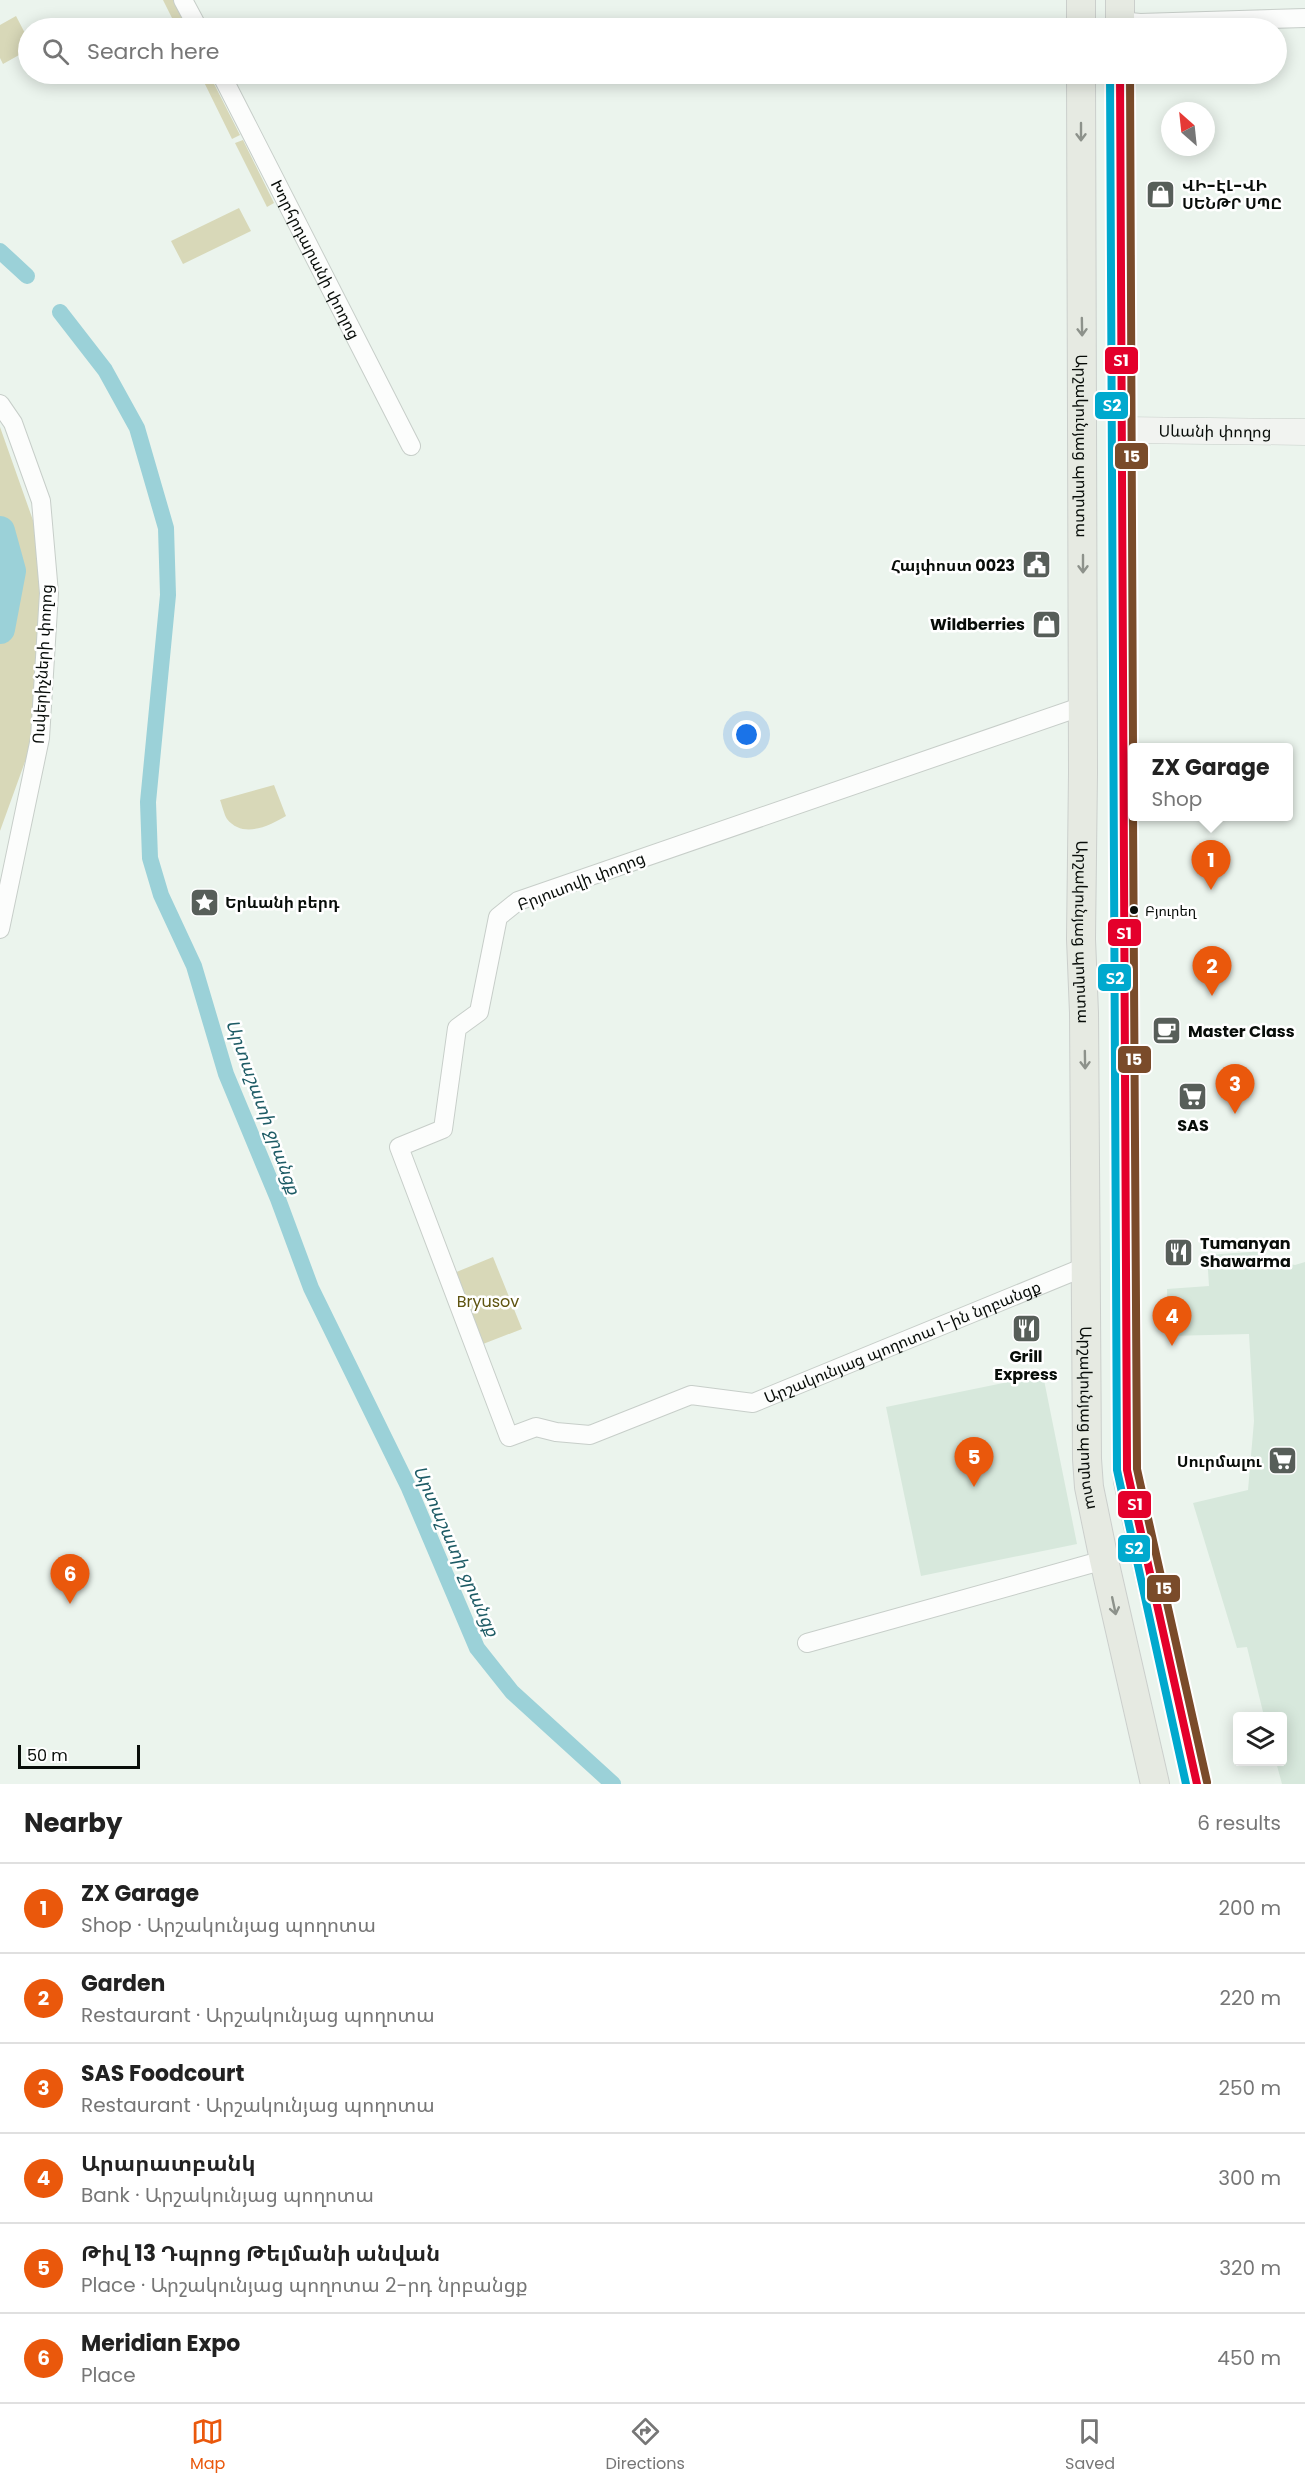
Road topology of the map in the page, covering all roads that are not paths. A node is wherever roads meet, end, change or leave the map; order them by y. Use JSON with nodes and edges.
{"nodes":[{"id":1,"x":183,"y":0,"type":"edge"},
{"id":2,"x":1081,"y":0,"type":"edge"},
{"id":3,"x":193,"y":18,"type":"edge"},
{"id":4,"x":1081,"y":18,"type":"edge"},
{"id":5,"x":1305,"y":18,"type":"edge"},
{"id":6,"x":1287,"y":19,"type":"edge"},
{"id":7,"x":226,"y":84,"type":"edge"},
{"id":8,"x":1081,"y":84,"type":"edge"},
{"id":9,"x":1120,"y":84,"type":"edge"},
{"id":10,"x":0,"y":404,"type":"edge"},
{"id":11,"x":1123,"y":430,"type":"junction"},
{"id":12,"x":1305,"y":432,"type":"edge"},
{"id":13,"x":411,"y":446,"type":"dead end"},
{"id":14,"x":1083,"y":706,"type":"junction"},
{"id":15,"x":0,"y":929,"type":"edge"},
{"id":16,"x":1080,"y":939,"type":"junction"},
{"id":17,"x":1123,"y":939,"type":"junction"},
{"id":18,"x":1084,"y":1013,"type":"junction"},
{"id":19,"x":1122,"y":1018,"type":"junction"},
{"id":20,"x":1087,"y":1266,"type":"junction"},
{"id":21,"x":509,"y":1437,"type":"joint"},
{"id":22,"x":1128,"y":1481,"type":"junction"},
{"id":23,"x":1089,"y":1487,"type":"junction"},
{"id":24,"x":1104,"y":1560,"type":"junction"},
{"id":25,"x":807,"y":1643,"type":"dead end"},
{"id":26,"x":1155,"y":1784,"type":"edge"},
{"id":27,"x":1197,"y":1784,"type":"edge"}],
"edges":[{"from":1,"to":3,"type":"street"},
{"from":2,"to":4,"type":"main road"},
{"from":5,"to":6,"type":"street"},
{"from":7,"to":13,"type":"street","name":"Խորհրդարանի փողոց"},
{"from":8,"to":14,"type":"main road","name":"Արշակունյաց պողոտա","one_way":true},
{"from":9,"to":11,"type":"main road","name":"Արշակունյաց պողոտա"},
{"from":10,"to":15,"type":"street","name":"Ոսկերիչների փողոց"},
{"from":11,"to":12,"type":"street","name":"Սևանի փողոց"},
{"from":11,"to":17,"type":"main road","name":"Արշակունյաց պողոտա"},
{"from":14,"to":16,"type":"main road","name":"Արշակունյաց պողոտա"},
{"from":14,"to":21,"type":"street","name":"Բրյուսովի փողոց"},
{"from":16,"to":17,"type":"main road"},
{"from":16,"to":18,"type":"main road","name":"Արշակունյաց պողոտա"},
{"from":17,"to":19,"type":"main road","name":"Արշակունյաց պողոտա"},
{"from":18,"to":19,"type":"main road"},
{"from":18,"to":20,"type":"main road","name":"Արշակունյաց պողոտա","one_way":true},
{"from":19,"to":22,"type":"main road","name":"Արշակունյաց պողոտա"},
{"from":20,"to":21,"type":"street","name":"Արշակունյաց պողոտա 1-ին նրբանցք"},
{"from":20,"to":23,"type":"main road","name":"Արշակունյաց պողոտա"},
{"from":22,"to":23,"type":"main road"},
{"from":22,"to":27,"type":"main road","name":"Արշակունյաց պողոտա"},
{"from":23,"to":24,"type":"main road","name":"Արշակունյաց պողոտա"},
{"from":24,"to":25,"type":"street"},
{"from":24,"to":26,"type":"main road","name":"Արշակունյաց պողոտա","one_way":true}]}
